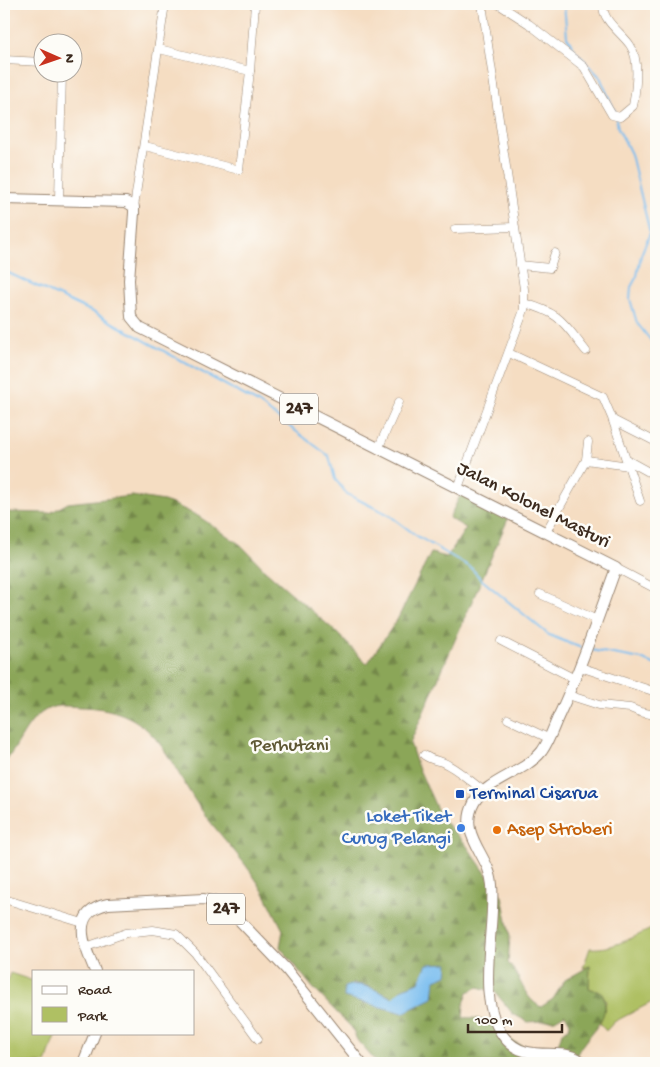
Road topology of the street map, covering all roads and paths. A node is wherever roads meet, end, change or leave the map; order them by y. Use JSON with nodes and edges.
{"nodes":[{"id":1,"x":165,"y":4,"type":"edge"},
{"id":2,"x":255,"y":4,"type":"edge"},
{"id":3,"x":482,"y":4,"type":"edge"},
{"id":4,"x":498,"y":4,"type":"edge"},
{"id":5,"x":603,"y":4,"type":"edge"},
{"id":6,"x":158,"y":49,"type":"junction"},
{"id":7,"x":4,"y":60,"type":"edge"},
{"id":8,"x":32,"y":61,"type":"edge"},
{"id":9,"x":250,"y":71,"type":"junction"},
{"id":10,"x":62,"y":82,"type":"edge"},
{"id":11,"x":145,"y":146,"type":"junction"},
{"id":12,"x":59,"y":199,"type":"junction"},
{"id":13,"x":4,"y":200,"type":"edge"},
{"id":14,"x":134,"y":207,"type":"junction"},
{"id":15,"x":514,"y":227,"type":"junction"},
{"id":16,"x":455,"y":229,"type":"dead end"},
{"id":17,"x":555,"y":253,"type":"dead end"},
{"id":18,"x":520,"y":265,"type":"junction"},
{"id":19,"x":524,"y":303,"type":"junction"},
{"id":20,"x":586,"y":351,"type":"dead end"},
{"id":21,"x":510,"y":353,"type":"junction"},
{"id":22,"x":399,"y":402,"type":"dead end"},
{"id":23,"x":613,"y":420,"type":"junction"},
{"id":24,"x":588,"y":442,"type":"dead end"},
{"id":25,"x":656,"y":442,"type":"edge"},
{"id":26,"x":378,"y":448,"type":"junction"},
{"id":27,"x":586,"y":460,"type":"junction"},
{"id":28,"x":628,"y":463,"type":"junction"},
{"id":29,"x":656,"y":476,"type":"edge"},
{"id":30,"x":458,"y":488,"type":"junction"},
{"id":31,"x":640,"y":501,"type":"dead end"},
{"id":32,"x":546,"y":532,"type":"junction"},
{"id":33,"x":616,"y":568,"type":"junction"},
{"id":34,"x":656,"y":589,"type":"edge"},
{"id":35,"x":540,"y":594,"type":"dead end"},
{"id":36,"x":597,"y":620,"type":"junction"},
{"id":37,"x":501,"y":641,"type":"dead end"},
{"id":38,"x":582,"y":662,"type":"junction"},
{"id":39,"x":576,"y":679,"type":"junction"},
{"id":40,"x":653,"y":691,"type":"dead end"},
{"id":41,"x":568,"y":694,"type":"junction"},
{"id":42,"x":655,"y":715,"type":"edge"},
{"id":43,"x":508,"y":719,"type":"dead end"},
{"id":44,"x":548,"y":738,"type":"junction"},
{"id":45,"x":424,"y":755,"type":"dead end"},
{"id":46,"x":484,"y":791,"type":"junction"},
{"id":47,"x":4,"y":899,"type":"edge"},
{"id":48,"x":83,"y":924,"type":"junction"},
{"id":49,"x":86,"y":947,"type":"junction"},
{"id":50,"x":95,"y":970,"type":"edge"},
{"id":51,"x":95,"y":1034,"type":"edge"},
{"id":52,"x":258,"y":1039,"type":"dead end"},
{"id":53,"x":83,"y":1063,"type":"edge"},
{"id":54,"x":361,"y":1063,"type":"edge"},
{"id":55,"x":583,"y":1063,"type":"edge"}],
"edges":[{"from":1,"to":6,"type":"street"},
{"from":2,"to":9,"type":"street"},
{"from":3,"to":15,"type":"street"},
{"from":4,"to":5,"type":"street"},
{"from":6,"to":9,"type":"street"},
{"from":6,"to":11,"type":"street"},
{"from":7,"to":8,"type":"street"},
{"from":9,"to":11,"type":"street"},
{"from":10,"to":12,"type":"street"},
{"from":11,"to":14,"type":"street"},
{"from":12,"to":13,"type":"main road"},
{"from":12,"to":14,"type":"main road"},
{"from":14,"to":26,"type":"main road","name":"Jalan Kolonel Masturi","number":"247"},
{"from":15,"to":16,"type":"street"},
{"from":15,"to":18,"type":"street"},
{"from":17,"to":18,"type":"street"},
{"from":18,"to":19,"type":"street"},
{"from":19,"to":20,"type":"street"},
{"from":19,"to":21,"type":"street"},
{"from":21,"to":23,"type":"street"},
{"from":21,"to":30,"type":"street"},
{"from":22,"to":26,"type":"street"},
{"from":23,"to":25,"type":"street"},
{"from":23,"to":28,"type":"street"},
{"from":24,"to":27,"type":"street"},
{"from":26,"to":30,"type":"main road","name":"Jalan Kolonel Masturi","number":"247"},
{"from":27,"to":28,"type":"street"},
{"from":27,"to":32,"type":"street"},
{"from":28,"to":29,"type":"street"},
{"from":28,"to":31,"type":"street"},
{"from":30,"to":32,"type":"main road","name":"Jalan Kolonel Masturi","number":"247"},
{"from":32,"to":33,"type":"main road","name":"Jalan Kolonel Masturi","number":"247"},
{"from":33,"to":34,"type":"street"},
{"from":33,"to":36,"type":"main road","name":"Jalan Kolonel Masturi"},
{"from":35,"to":36,"type":"street"},
{"from":36,"to":38,"type":"main road","name":"Jalan Kolonel Masturi"},
{"from":37,"to":39,"type":"street"},
{"from":38,"to":39,"type":"main road","name":"Jalan Kolonel Masturi"},
{"from":38,"to":40,"type":"street"},
{"from":39,"to":41,"type":"main road","name":"Jalan Kolonel Masturi"},
{"from":41,"to":42,"type":"street"},
{"from":41,"to":44,"type":"main road","name":"Jalan Kolonel Masturi"},
{"from":43,"to":44,"type":"street"},
{"from":44,"to":46,"type":"main road","name":"Jalan Kolonel Masturi"},
{"from":45,"to":46,"type":"street"},
{"from":46,"to":55,"type":"main road","name":"Jalan Kolonel Masturi"},
{"from":47,"to":48,"type":"street"},
{"from":48,"to":49,"type":"main road"},
{"from":48,"to":54,"type":"main road","number":"247"},
{"from":49,"to":50,"type":"main road"},
{"from":49,"to":52,"type":"street"},
{"from":51,"to":53,"type":"main road"}]}
